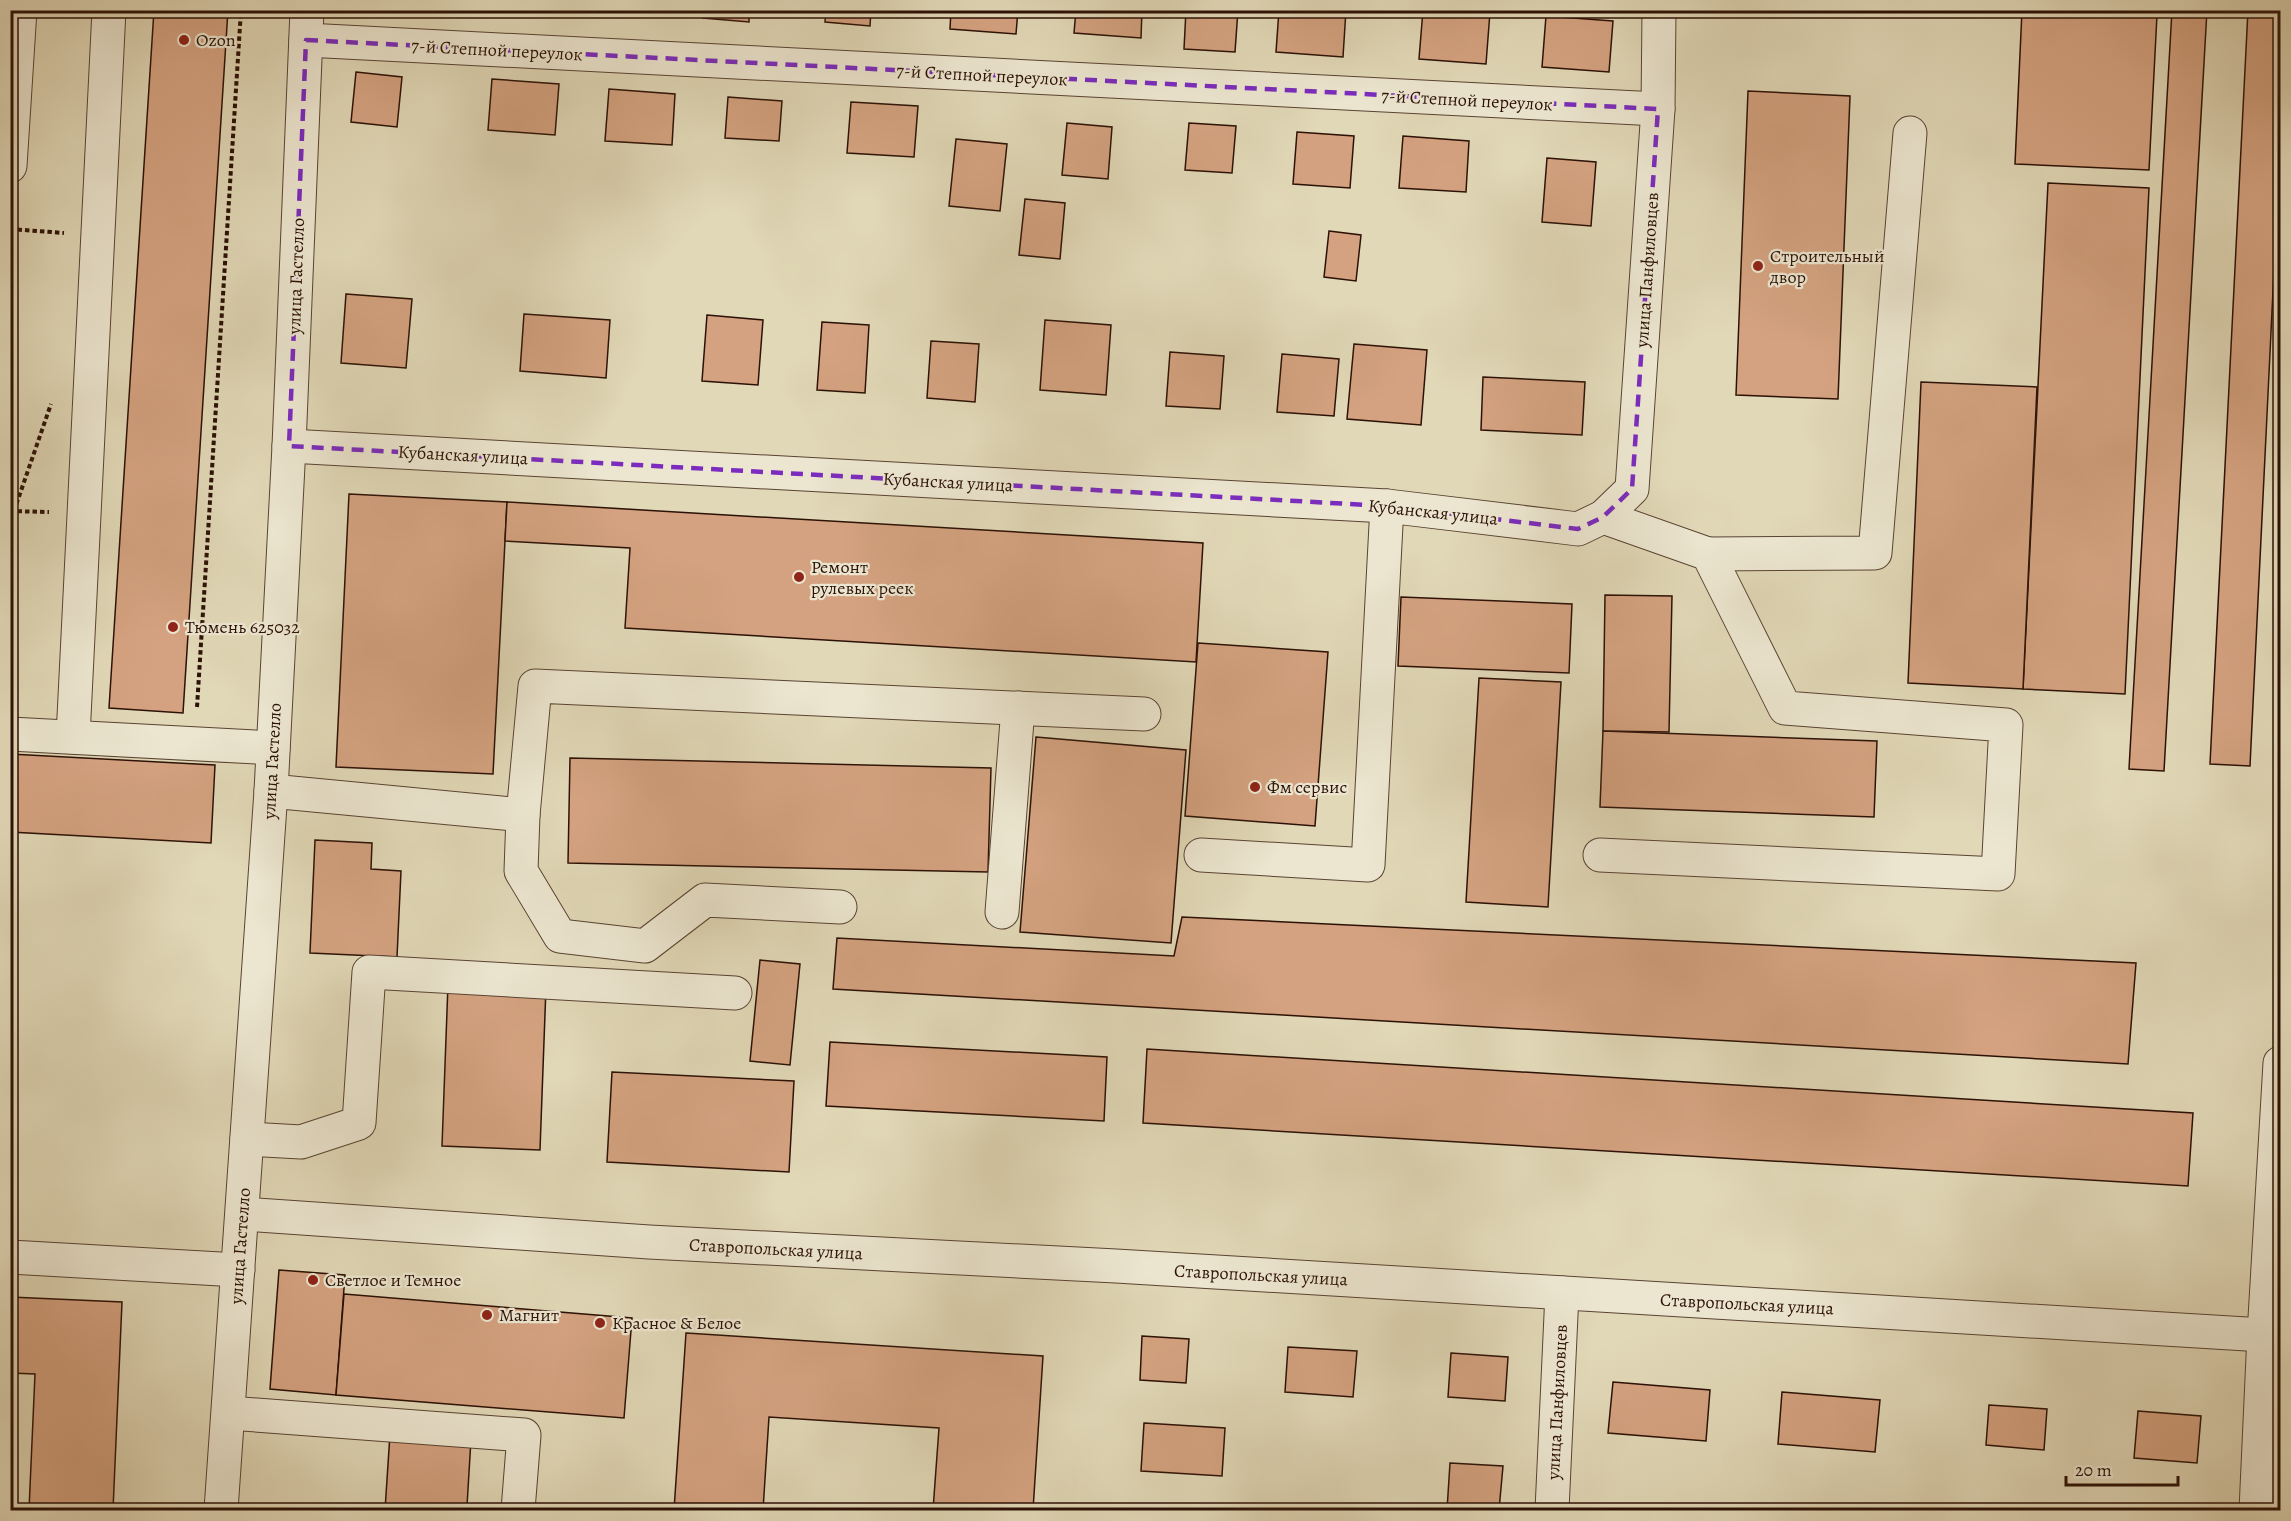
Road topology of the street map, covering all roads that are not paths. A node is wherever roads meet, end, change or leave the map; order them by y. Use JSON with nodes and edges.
{"nodes":[{"id":1,"x":20,"y":10,"type":"edge"},
{"id":2,"x":109,"y":10,"type":"edge"},
{"id":3,"x":1659,"y":10,"type":"edge"},
{"id":4,"x":307,"y":25,"type":"edge"},
{"id":5,"x":1658,"y":109,"type":"junction"},
{"id":6,"x":1910,"y":133,"type":"dead end"},
{"id":7,"x":10,"y":166,"type":"edge"},
{"id":8,"x":289,"y":446,"type":"junction"},
{"id":9,"x":1387,"y":506,"type":"junction"},
{"id":10,"x":1604,"y":518,"type":"junction"},
{"id":11,"x":1708,"y":554,"type":"junction"},
{"id":12,"x":1018,"y":708,"type":"junction"},
{"id":13,"x":1144,"y":714,"type":"dead end"},
{"id":14,"x":10,"y":734,"type":"edge"},
{"id":15,"x":73,"y":737,"type":"junction"},
{"id":16,"x":273,"y":747,"type":"junction"},
{"id":17,"x":271,"y":791,"type":"junction"},
{"id":18,"x":523,"y":815,"type":"junction"},
{"id":19,"x":1201,"y":855,"type":"dead end"},
{"id":20,"x":1600,"y":855,"type":"dead end"},
{"id":21,"x":840,"y":907,"type":"dead end"},
{"id":22,"x":1002,"y":912,"type":"dead end"},
{"id":23,"x":735,"y":993,"type":"dead end"},
{"id":24,"x":2280,"y":1063,"type":"edge"},
{"id":25,"x":247,"y":1139,"type":"junction"},
{"id":26,"x":243,"y":1214,"type":"junction"},
{"id":27,"x":10,"y":1257,"type":"edge"},
{"id":28,"x":238,"y":1270,"type":"junction"},
{"id":29,"x":1562,"y":1293,"type":"junction"},
{"id":30,"x":2272,"y":1335,"type":"edge"},
{"id":31,"x":229,"y":1413,"type":"junction"},
{"id":32,"x":221,"y":1510,"type":"edge"},
{"id":33,"x":518,"y":1510,"type":"edge"},
{"id":34,"x":1552,"y":1510,"type":"edge"},
{"id":35,"x":2256,"y":1510,"type":"edge"}],
"edges":[{"from":1,"to":7,"type":"street"},
{"from":2,"to":15,"type":"street"},
{"from":3,"to":5,"type":"street","name":"улица Панфиловцев"},
{"from":4,"to":5,"type":"street","name":"7-й Степной переулок"},
{"from":4,"to":8,"type":"street","name":"улица Гастелло"},
{"from":5,"to":10,"type":"street","name":"улица Панфиловцев"},
{"from":6,"to":11,"type":"street"},
{"from":8,"to":9,"type":"street","name":"Кубанская улица"},
{"from":8,"to":16,"type":"street","name":"улица Гастелло"},
{"from":9,"to":10,"type":"street","name":"Кубанская улица"},
{"from":9,"to":19,"type":"street"},
{"from":10,"to":11,"type":"street"},
{"from":11,"to":20,"type":"street"},
{"from":12,"to":13,"type":"street"},
{"from":12,"to":18,"type":"street"},
{"from":12,"to":22,"type":"street"},
{"from":14,"to":15,"type":"street"},
{"from":15,"to":16,"type":"street"},
{"from":16,"to":17,"type":"street","name":"улица Гастелло"},
{"from":17,"to":18,"type":"street"},
{"from":17,"to":25,"type":"street","name":"улица Гастелло"},
{"from":18,"to":21,"type":"street"},
{"from":23,"to":25,"type":"street"},
{"from":24,"to":30,"type":"street"},
{"from":25,"to":26,"type":"street","name":"улица Гастелло"},
{"from":26,"to":28,"type":"street","name":"улица Гастелло"},
{"from":26,"to":29,"type":"street","name":"Ставропольская улица"},
{"from":27,"to":28,"type":"street"},
{"from":28,"to":31,"type":"street","name":"улица Гастелло"},
{"from":29,"to":30,"type":"street","name":"Ставропольская улица"},
{"from":29,"to":34,"type":"street","name":"улица Панфиловцев"},
{"from":30,"to":35,"type":"street"},
{"from":31,"to":32,"type":"street","name":"улица Гастелло"},
{"from":31,"to":33,"type":"street"}]}
